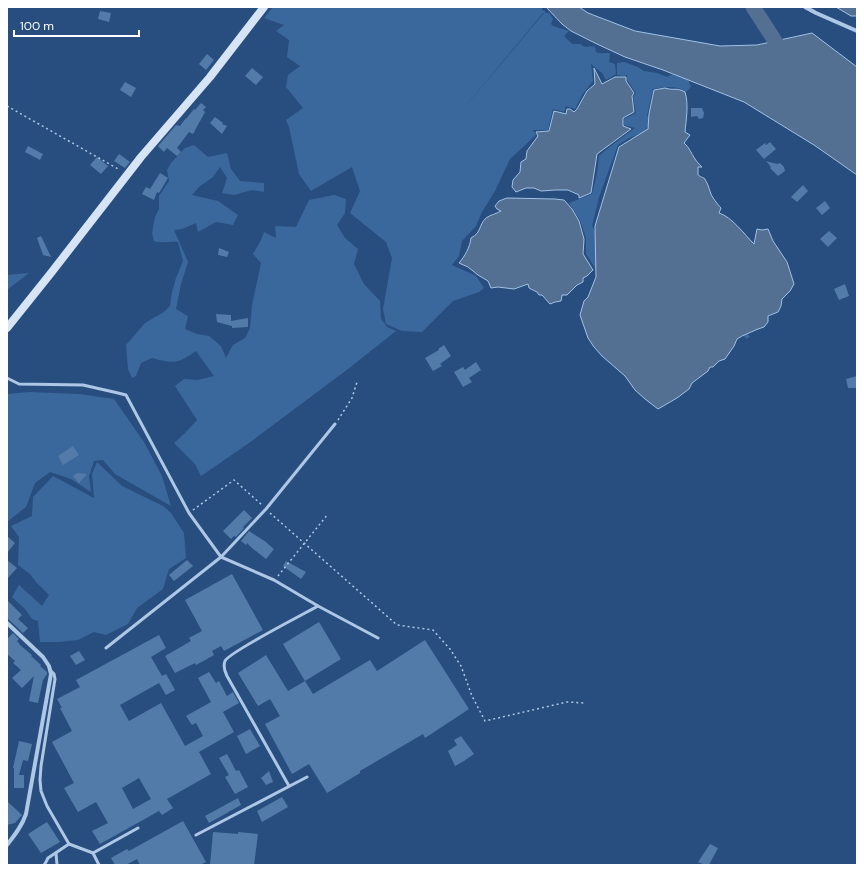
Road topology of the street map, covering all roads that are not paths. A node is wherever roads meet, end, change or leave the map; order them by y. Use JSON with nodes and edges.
{"nodes":[{"id":1,"x":264,"y":7,"type":"edge"},
{"id":2,"x":805,"y":7,"type":"edge"},
{"id":3,"x":857,"y":31,"type":"edge"},
{"id":4,"x":7,"y":328,"type":"edge"},
{"id":5,"x":7,"y":378,"type":"edge"},
{"id":6,"x":335,"y":424,"type":"road end"},
{"id":7,"x":221,"y":557,"type":"junction"},
{"id":8,"x":318,"y":606,"type":"junction"},
{"id":9,"x":7,"y":623,"type":"edge"},
{"id":10,"x":378,"y":638,"type":"dead end"},
{"id":11,"x":106,"y":648,"type":"dead end"},
{"id":12,"x":50,"y":670,"type":"junction"},
{"id":13,"x":307,"y":777,"type":"dead end"},
{"id":14,"x":289,"y":786,"type":"junction"},
{"id":15,"x":138,"y":828,"type":"dead end"},
{"id":16,"x":196,"y":835,"type":"dead end"},
{"id":17,"x":69,"y":844,"type":"junction"},
{"id":18,"x":7,"y":845,"type":"edge"},
{"id":19,"x":56,"y":853,"type":"junction"},
{"id":20,"x":93,"y":853,"type":"junction"},
{"id":21,"x":44,"y":865,"type":"edge"},
{"id":22,"x":57,"y":865,"type":"edge"},
{"id":23,"x":99,"y":865,"type":"edge"}],
"edges":[{"from":1,"to":4,"type":"street"},
{"from":2,"to":3,"type":"street"},
{"from":5,"to":7,"type":"lane"},
{"from":6,"to":7,"type":"lane"},
{"from":7,"to":8,"type":"lane"},
{"from":7,"to":11,"type":"lane"},
{"from":8,"to":10,"type":"lane"},
{"from":8,"to":14,"type":"lane"},
{"from":9,"to":12,"type":"street"},
{"from":12,"to":17,"type":"lane"},
{"from":12,"to":18,"type":"street"},
{"from":13,"to":14,"type":"lane"},
{"from":14,"to":16,"type":"lane"},
{"from":15,"to":20,"type":"lane"},
{"from":17,"to":19,"type":"lane"},
{"from":17,"to":20,"type":"lane"},
{"from":19,"to":21,"type":"lane"},
{"from":19,"to":22,"type":"lane"},
{"from":20,"to":23,"type":"lane"}]}
